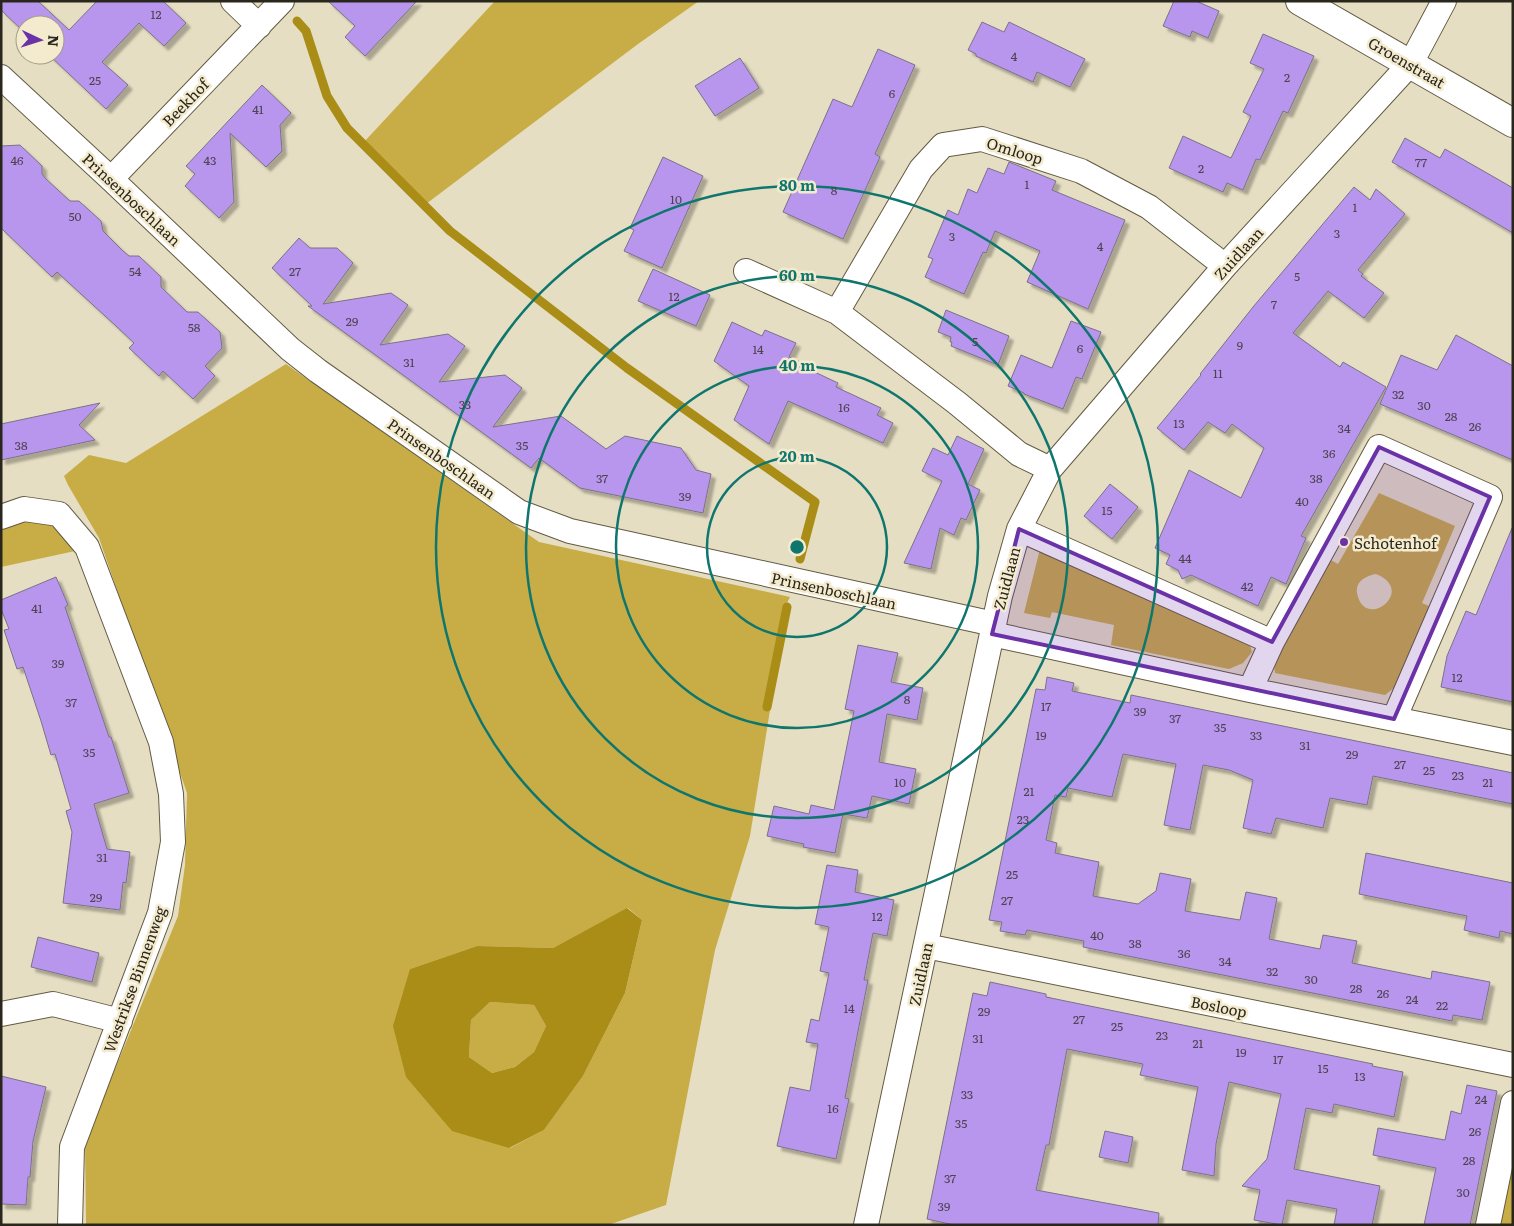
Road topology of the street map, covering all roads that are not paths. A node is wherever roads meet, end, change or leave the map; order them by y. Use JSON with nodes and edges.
{"nodes":[{"id":1,"x":233,"y":1,"type":"edge"},
{"id":2,"x":282,"y":1,"type":"edge"},
{"id":3,"x":1300,"y":1,"type":"edge"},
{"id":4,"x":1444,"y":1,"type":"edge"},
{"id":5,"x":259,"y":26,"type":"junction"},
{"id":6,"x":1410,"y":63,"type":"junction"},
{"id":7,"x":1,"y":77,"type":"edge"},
{"id":8,"x":1513,"y":123,"type":"edge"},
{"id":9,"x":111,"y":178,"type":"junction"},
{"id":10,"x":1225,"y":266,"type":"junction"},
{"id":11,"x":746,"y":271,"type":"dead end"},
{"id":12,"x":837,"y":312,"type":"junction"},
{"id":13,"x":1050,"y":469,"type":"junction"},
{"id":14,"x":1,"y":517,"type":"edge"},
{"id":15,"x":1019,"y":529,"type":"junction"},
{"id":16,"x":993,"y":629,"type":"junction"},
{"id":17,"x":1272,"y":642,"type":"junction"},
{"id":18,"x":1250,"y":690,"type":"junction"},
{"id":19,"x":1394,"y":719,"type":"junction"},
{"id":20,"x":1513,"y":743,"type":"edge"},
{"id":21,"x":926,"y":946,"type":"junction"},
{"id":22,"x":1,"y":1014,"type":"edge"},
{"id":23,"x":120,"y":1022,"type":"junction"},
{"id":24,"x":1513,"y":1066,"type":"edge"},
{"id":25,"x":1513,"y":1103,"type":"edge"},
{"id":26,"x":70,"y":1225,"type":"edge"},
{"id":27,"x":866,"y":1225,"type":"edge"},
{"id":28,"x":1488,"y":1225,"type":"edge"}],
"edges":[{"from":1,"to":5,"type":"street"},
{"from":2,"to":5,"type":"street","name":"Beekhof"},
{"from":3,"to":6,"type":"street","name":"Groenstraat"},
{"from":4,"to":6,"type":"street","name":"Zuidlaan"},
{"from":5,"to":9,"type":"street","name":"Beekhof"},
{"from":6,"to":8,"type":"street","name":"Groenstraat"},
{"from":6,"to":10,"type":"street","name":"Zuidlaan"},
{"from":7,"to":9,"type":"street","name":"Prinsenboschlaan"},
{"from":9,"to":16,"type":"street","name":"Prinsenboschlaan"},
{"from":10,"to":12,"type":"street","name":"Omloop"},
{"from":10,"to":13,"type":"street","name":"Zuidlaan"},
{"from":11,"to":12,"type":"street"},
{"from":12,"to":13,"type":"street"},
{"from":13,"to":15,"type":"street","name":"Zuidlaan"},
{"from":14,"to":23,"type":"street","name":"Westrikse Binnenweg"},
{"from":15,"to":16,"type":"street","name":"Zuidlaan"},
{"from":15,"to":17,"type":"street"},
{"from":16,"to":18,"type":"street"},
{"from":16,"to":21,"type":"street","name":"Zuidlaan"},
{"from":17,"to":18,"type":"street"},
{"from":17,"to":19,"type":"street"},
{"from":18,"to":19,"type":"street"},
{"from":19,"to":20,"type":"street"},
{"from":21,"to":24,"type":"street","name":"Bosloop"},
{"from":21,"to":27,"type":"street","name":"Zuidlaan"},
{"from":22,"to":23,"type":"street"},
{"from":23,"to":26,"type":"street","name":"Westrikse Binnenweg"},
{"from":25,"to":28,"type":"street"}]}
